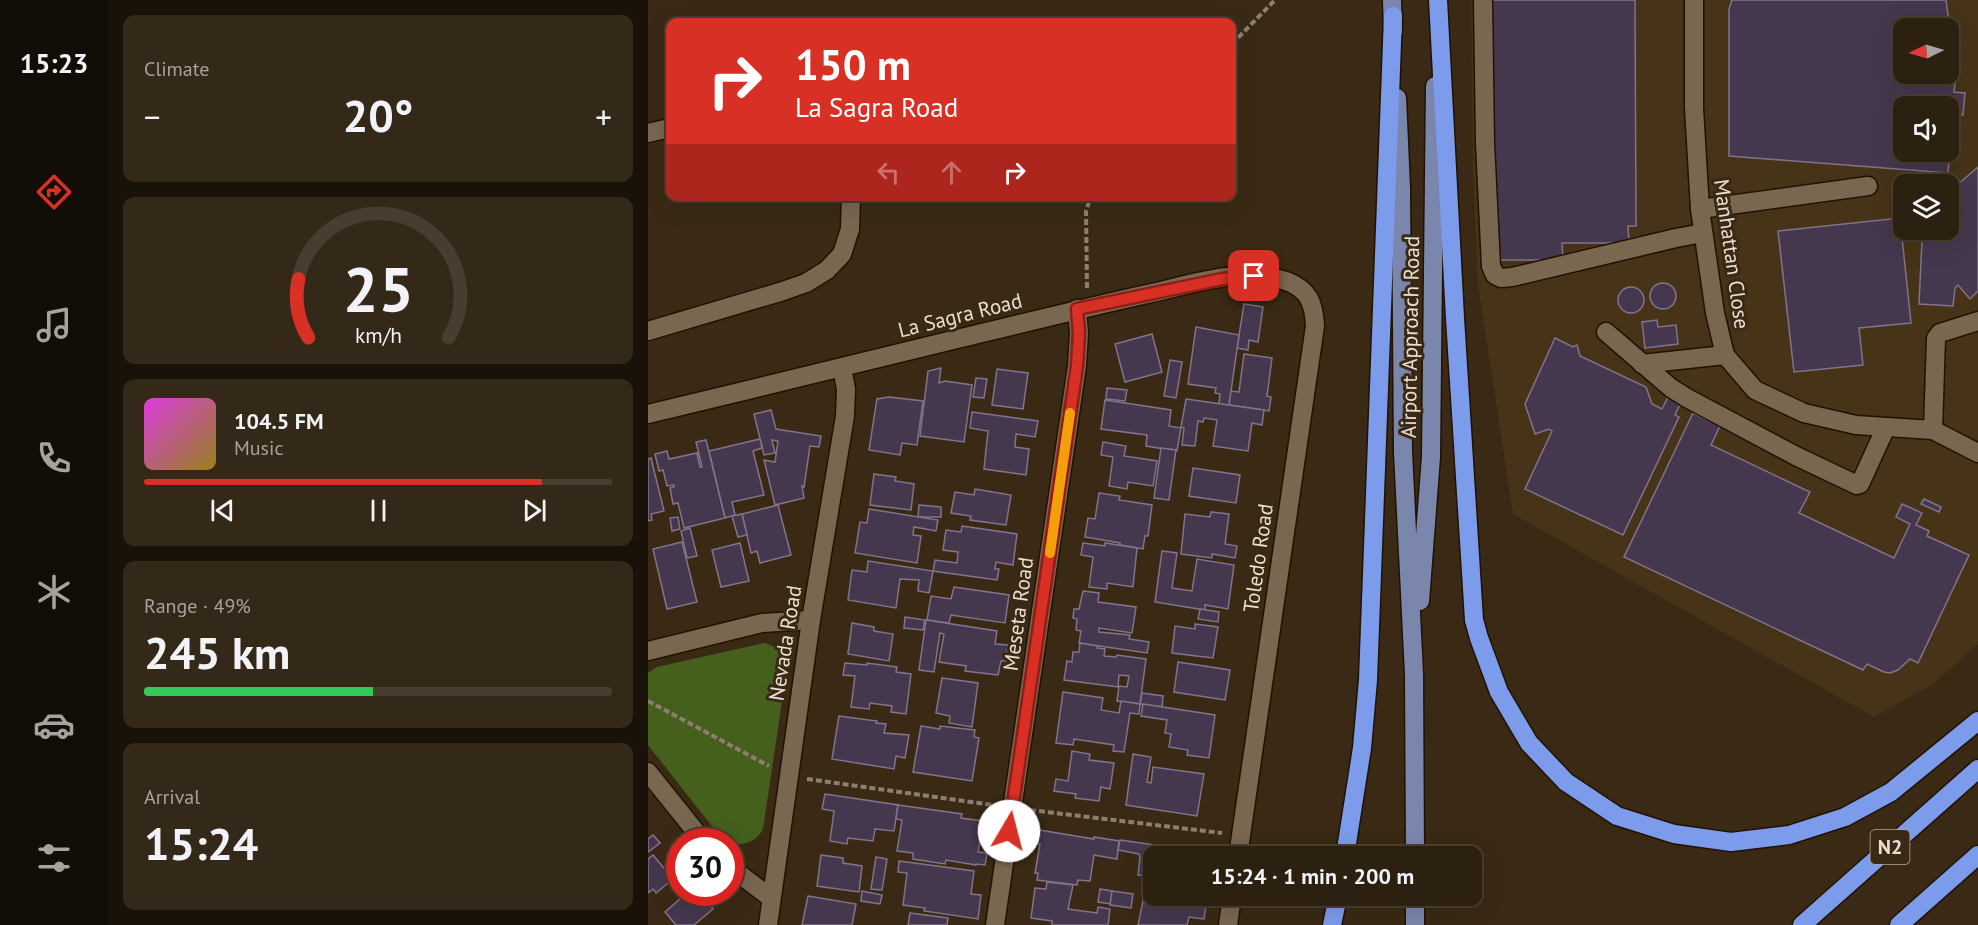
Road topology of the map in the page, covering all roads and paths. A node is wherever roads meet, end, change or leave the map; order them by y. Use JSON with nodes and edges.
{"nodes":[{"id":1,"x":1275,"y":0,"type":"edge"},
{"id":2,"x":1437,"y":0,"type":"edge"},
{"id":3,"x":1483,"y":0,"type":"edge"},
{"id":4,"x":1694,"y":0,"type":"edge"},
{"id":5,"x":1392,"y":8,"type":"edge"},
{"id":6,"x":1236,"y":40,"type":"edge"},
{"id":7,"x":666,"y":129,"type":"edge"},
{"id":8,"x":648,"y":133,"type":"edge"},
{"id":9,"x":1868,"y":186,"type":"dead end"},
{"id":10,"x":851,"y":201,"type":"edge"},
{"id":11,"x":1089,"y":201,"type":"edge"},
{"id":12,"x":1700,"y":209,"type":"junction"},
{"id":13,"x":1703,"y":233,"type":"junction"},
{"id":14,"x":1284,"y":280,"type":"joint"},
{"id":15,"x":1083,"y":308,"type":"junction"},
{"id":16,"x":1978,"y":321,"type":"edge"},
{"id":17,"x":648,"y":331,"type":"edge"},
{"id":18,"x":1606,"y":332,"type":"dead end"},
{"id":19,"x":1725,"y":356,"type":"junction"},
{"id":20,"x":1642,"y":364,"type":"junction"},
{"id":21,"x":842,"y":368,"type":"junction"},
{"id":22,"x":648,"y":414,"type":"edge"},
{"id":23,"x":1886,"y":427,"type":"junction"},
{"id":24,"x":1933,"y":430,"type":"junction"},
{"id":25,"x":1978,"y":453,"type":"edge"},
{"id":26,"x":811,"y":620,"type":"junction"},
{"id":27,"x":648,"y":651,"type":"edge"},
{"id":28,"x":1414,"y":674,"type":"junction"},
{"id":29,"x":648,"y":701,"type":"edge"},
{"id":30,"x":1978,"y":721,"type":"edge"},
{"id":31,"x":1978,"y":769,"type":"edge"},
{"id":32,"x":648,"y":772,"type":"edge"},
{"id":33,"x":789,"y":776,"type":"junction"},
{"id":34,"x":1012,"y":808,"type":"junction"},
{"id":35,"x":693,"y":828,"type":"edge"},
{"id":36,"x":1241,"y":835,"type":"junction"},
{"id":37,"x":1239,"y":846,"type":"edge"},
{"id":38,"x":1348,"y":846,"type":"edge"},
{"id":39,"x":1415,"y":846,"type":"edge"},
{"id":40,"x":1978,"y":855,"type":"edge"},
{"id":41,"x":744,"y":878,"type":"edge"},
{"id":42,"x":771,"y":898,"type":"junction"},
{"id":43,"x":1231,"y":906,"type":"edge"},
{"id":44,"x":1336,"y":906,"type":"edge"},
{"id":45,"x":1415,"y":906,"type":"edge"},
{"id":46,"x":768,"y":925,"type":"edge"},
{"id":47,"x":995,"y":925,"type":"edge"},
{"id":48,"x":1228,"y":925,"type":"edge"},
{"id":49,"x":1332,"y":925,"type":"edge"},
{"id":50,"x":1415,"y":925,"type":"edge"},
{"id":51,"x":1802,"y":925,"type":"edge"},
{"id":52,"x":1899,"y":925,"type":"edge"}],
"edges":[{"from":1,"to":6,"type":"path"},
{"from":2,"to":28,"type":"main road","name":"Airport Approach Road"},
{"from":2,"to":30,"type":"highway"},
{"from":3,"to":13,"type":"street"},
{"from":4,"to":12,"type":"street","name":"Manhattan Close"},
{"from":5,"to":28,"type":"main road","name":"Airport Approach Road"},
{"from":5,"to":38,"type":"highway"},
{"from":7,"to":8,"type":"street"},
{"from":9,"to":12,"type":"street"},
{"from":10,"to":17,"type":"street"},
{"from":11,"to":15,"type":"path"},
{"from":12,"to":13,"type":"street","name":"Manhattan Close"},
{"from":13,"to":19,"type":"street","name":"Manhattan Close"},
{"from":14,"to":15,"type":"street","name":"La Sagra Road"},
{"from":14,"to":36,"type":"street","name":"Toledo Road"},
{"from":15,"to":21,"type":"street","name":"La Sagra Road"},
{"from":15,"to":34,"type":"street","name":"Meseta Road"},
{"from":16,"to":24,"type":"street"},
{"from":18,"to":20,"type":"street"},
{"from":19,"to":20,"type":"street"},
{"from":19,"to":23,"type":"street","name":"Manhattan Close"},
{"from":20,"to":23,"type":"street"},
{"from":21,"to":22,"type":"street","name":"La Sagra Road"},
{"from":21,"to":26,"type":"street","name":"Nevada Road"},
{"from":23,"to":24,"type":"street","name":"Manhattan Close"},
{"from":24,"to":25,"type":"street"},
{"from":26,"to":27,"type":"street"},
{"from":26,"to":33,"type":"street","name":"Nevada Road"},
{"from":28,"to":39,"type":"main road","name":"Airport Approach Road"},
{"from":29,"to":33,"type":"path"},
{"from":31,"to":51,"type":"highway","number":"N2"},
{"from":32,"to":35,"type":"street"},
{"from":33,"to":34,"type":"path"},
{"from":33,"to":42,"type":"street","name":"Nevada Road"},
{"from":34,"to":36,"type":"path"},
{"from":34,"to":47,"type":"street","name":"Meseta Road"},
{"from":36,"to":37,"type":"street","name":"Toledo Road"},
{"from":40,"to":52,"type":"highway"},
{"from":41,"to":42,"type":"street"},
{"from":42,"to":46,"type":"street","name":"Nevada Road"},
{"from":43,"to":48,"type":"street"},
{"from":44,"to":49,"type":"highway"},
{"from":45,"to":50,"type":"main road"}]}
